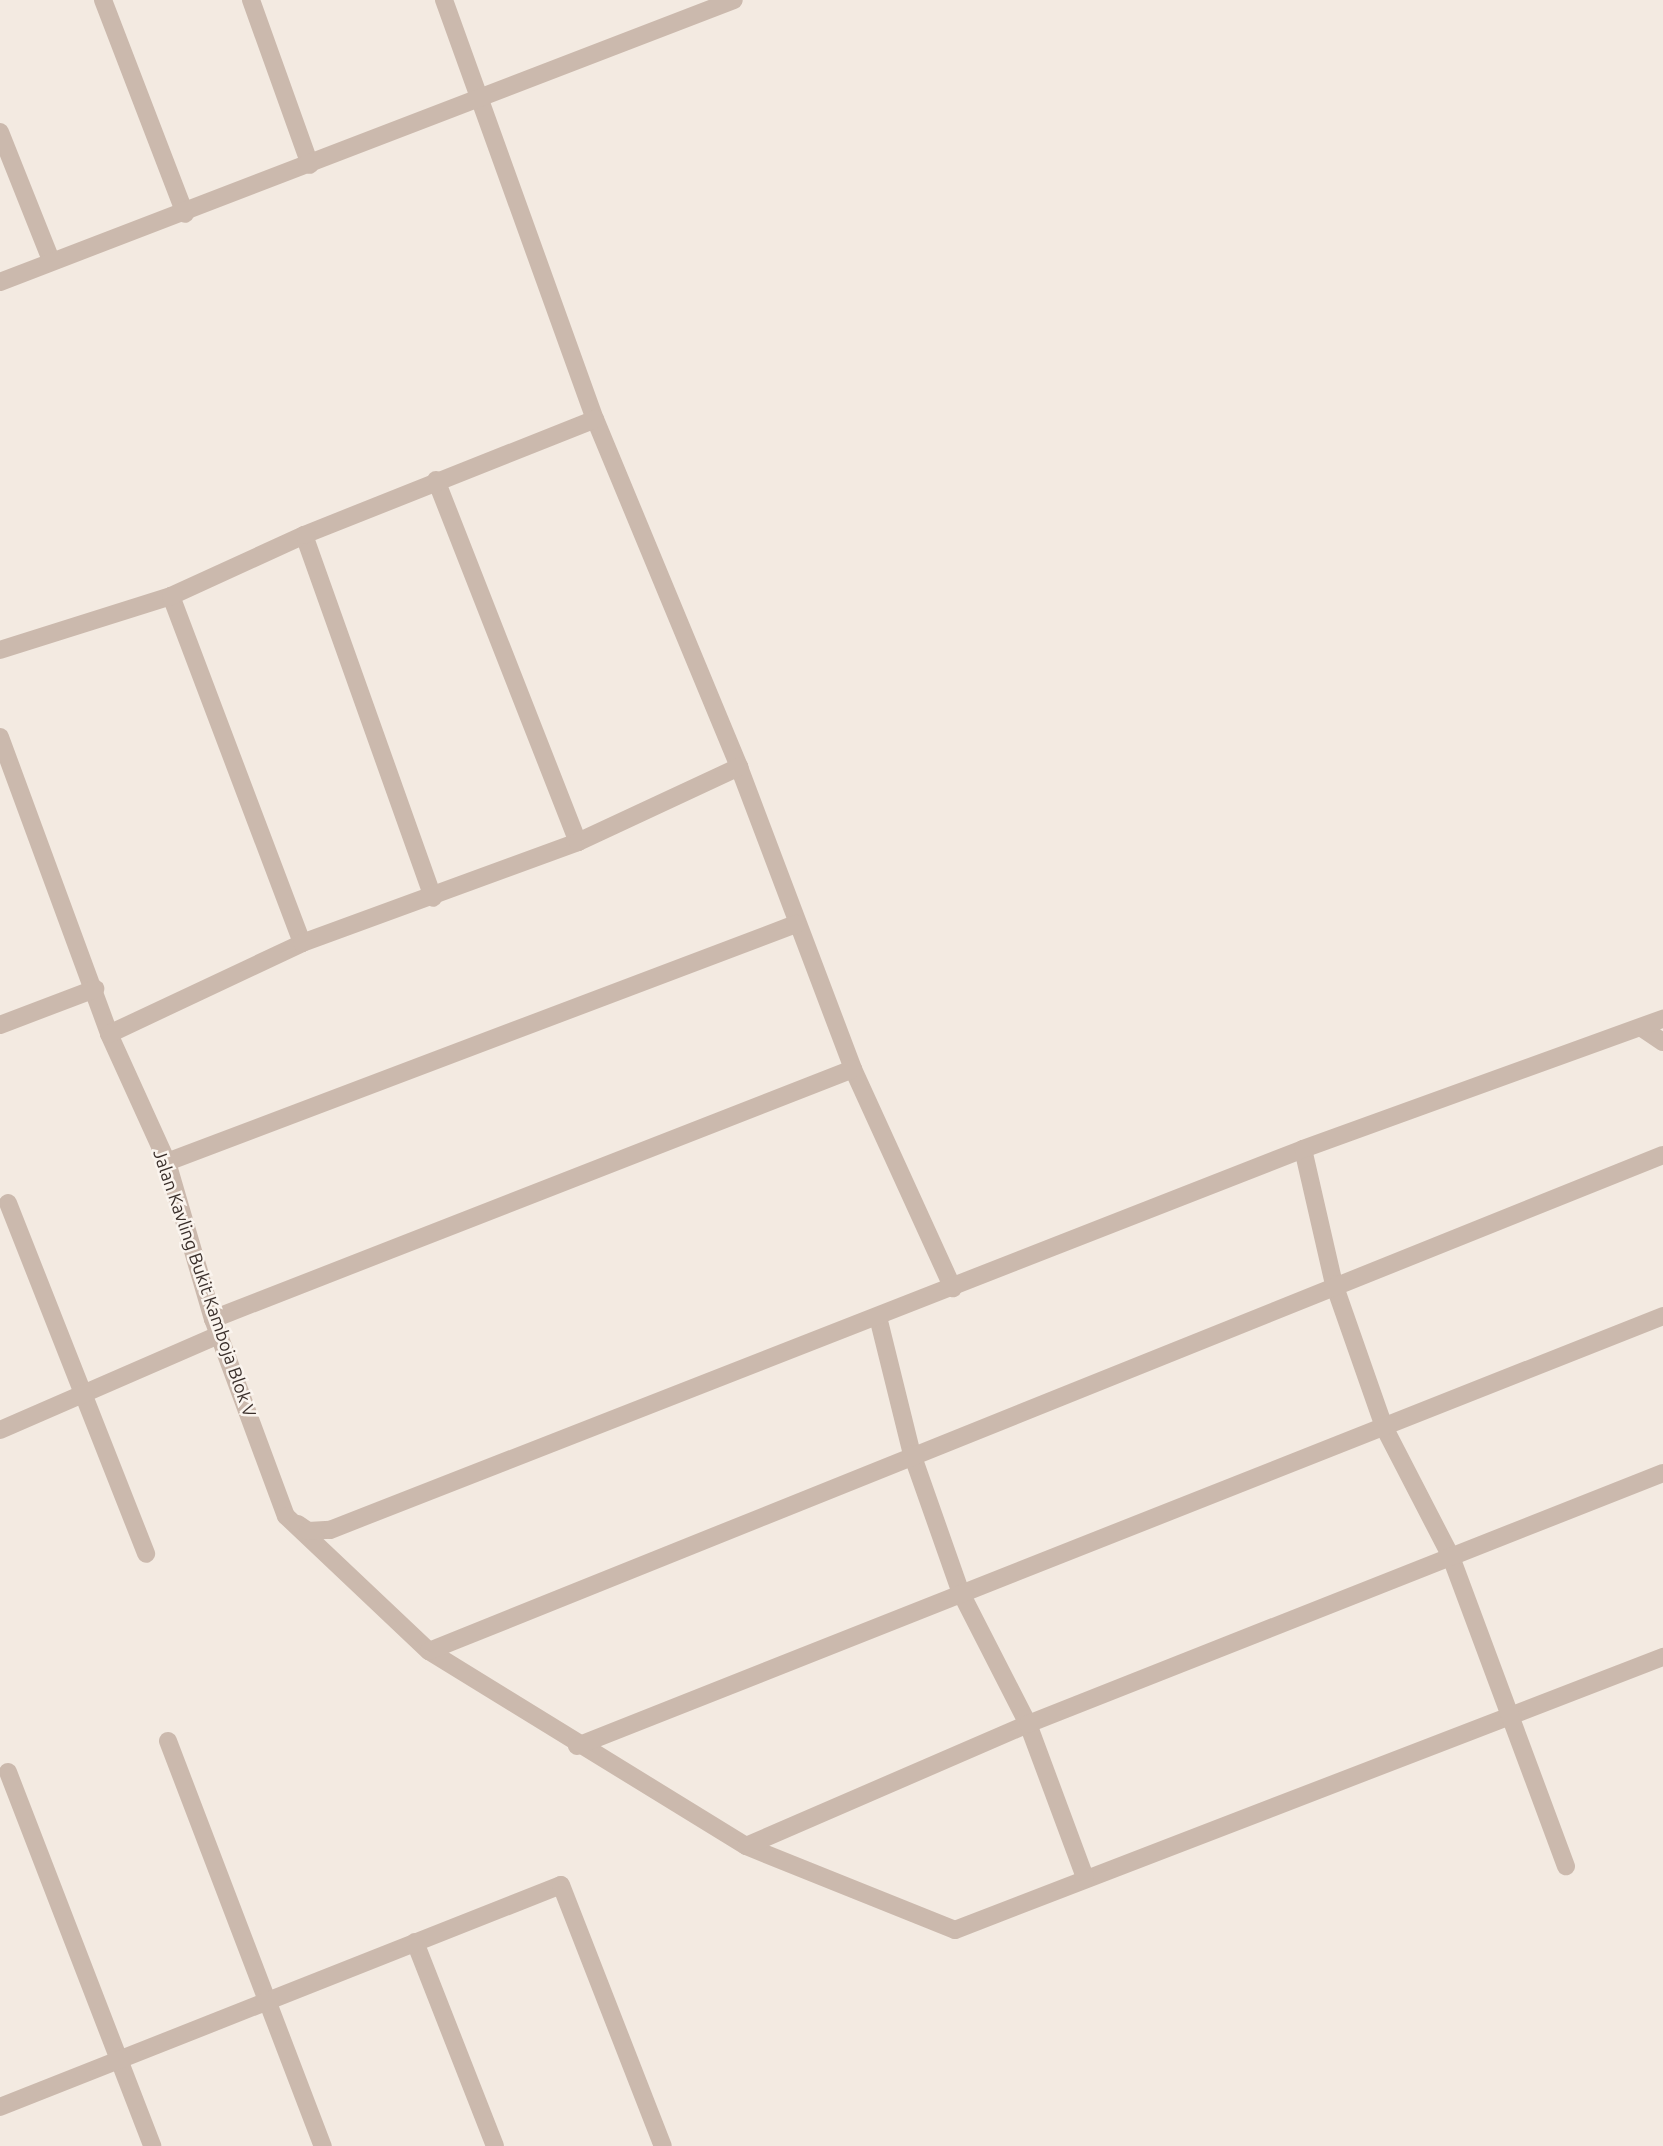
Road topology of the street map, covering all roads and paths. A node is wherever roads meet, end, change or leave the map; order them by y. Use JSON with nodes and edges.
{"nodes":[{"id":1,"x":103,"y":0,"type":"edge"},
{"id":2,"x":251,"y":0,"type":"edge"},
{"id":3,"x":444,"y":0,"type":"edge"},
{"id":4,"x":734,"y":0,"type":"edge"},
{"id":5,"x":712,"y":4,"type":"edge"},
{"id":6,"x":477,"y":98,"type":"junction"},
{"id":7,"x":0,"y":132,"type":"edge"},
{"id":8,"x":310,"y":166,"type":"junction"},
{"id":9,"x":185,"y":214,"type":"junction"},
{"id":10,"x":51,"y":260,"type":"junction"},
{"id":11,"x":0,"y":282,"type":"edge"},
{"id":12,"x":595,"y":419,"type":"junction"},
{"id":13,"x":436,"y":480,"type":"junction"},
{"id":14,"x":304,"y":535,"type":"junction"},
{"id":15,"x":171,"y":596,"type":"junction"},
{"id":16,"x":0,"y":650,"type":"edge"},
{"id":17,"x":0,"y":737,"type":"edge"},
{"id":18,"x":739,"y":768,"type":"junction"},
{"id":19,"x":578,"y":842,"type":"junction"},
{"id":20,"x":433,"y":898,"type":"junction"},
{"id":21,"x":796,"y":924,"type":"junction"},
{"id":22,"x":302,"y":943,"type":"junction"},
{"id":23,"x":95,"y":989,"type":"junction"},
{"id":24,"x":1663,"y":1019,"type":"edge"},
{"id":25,"x":0,"y":1026,"type":"edge"},
{"id":26,"x":1642,"y":1028,"type":"junction"},
{"id":27,"x":109,"y":1034,"type":"junction"},
{"id":28,"x":1663,"y":1042,"type":"edge"},
{"id":29,"x":853,"y":1069,"type":"junction"},
{"id":30,"x":1303,"y":1149,"type":"junction"},
{"id":31,"x":1663,"y":1155,"type":"edge"},
{"id":32,"x":167,"y":1162,"type":"junction"},
{"id":33,"x":8,"y":1203,"type":"dead end"},
{"id":34,"x":1334,"y":1284,"type":"junction"},
{"id":35,"x":953,"y":1287,"type":"junction"},
{"id":36,"x":1663,"y":1316,"type":"edge"},
{"id":37,"x":878,"y":1317,"type":"junction"},
{"id":38,"x":216,"y":1327,"type":"junction"},
{"id":39,"x":84,"y":1394,"type":"junction"},
{"id":40,"x":1384,"y":1427,"type":"junction"},
{"id":41,"x":0,"y":1430,"type":"edge"},
{"id":42,"x":912,"y":1454,"type":"junction"},
{"id":43,"x":1663,"y":1473,"type":"edge"},
{"id":44,"x":286,"y":1516,"type":"junction"},
{"id":45,"x":146,"y":1553,"type":"dead end"},
{"id":46,"x":1451,"y":1557,"type":"junction"},
{"id":47,"x":961,"y":1593,"type":"junction"},
{"id":48,"x":429,"y":1651,"type":"junction"},
{"id":49,"x":1663,"y":1657,"type":"edge"},
{"id":50,"x":1511,"y":1718,"type":"junction"},
{"id":51,"x":1028,"y":1724,"type":"junction"},
{"id":52,"x":168,"y":1741,"type":"dead end"},
{"id":53,"x":577,"y":1746,"type":"junction"},
{"id":54,"x":8,"y":1772,"type":"dead end"},
{"id":55,"x":746,"y":1846,"type":"junction"},
{"id":56,"x":1566,"y":1866,"type":"dead end"},
{"id":57,"x":1085,"y":1877,"type":"junction"},
{"id":58,"x":415,"y":1942,"type":"junction"},
{"id":59,"x":268,"y":2001,"type":"junction"},
{"id":60,"x":118,"y":2060,"type":"junction"},
{"id":61,"x":0,"y":2107,"type":"edge"},
{"id":62,"x":152,"y":2146,"type":"edge"},
{"id":63,"x":323,"y":2146,"type":"edge"},
{"id":64,"x":495,"y":2146,"type":"edge"},
{"id":65,"x":663,"y":2146,"type":"edge"}],
"edges":[{"from":1,"to":9,"type":"street"},
{"from":2,"to":8,"type":"street"},
{"from":3,"to":6,"type":"street"},
{"from":4,"to":5,"type":"street"},
{"from":5,"to":6,"type":"street"},
{"from":6,"to":8,"type":"street"},
{"from":6,"to":12,"type":"street"},
{"from":7,"to":10,"type":"street"},
{"from":8,"to":9,"type":"street"},
{"from":9,"to":10,"type":"street"},
{"from":10,"to":11,"type":"street"},
{"from":12,"to":13,"type":"street"},
{"from":12,"to":18,"type":"street"},
{"from":13,"to":14,"type":"street"},
{"from":13,"to":19,"type":"street"},
{"from":14,"to":15,"type":"street"},
{"from":14,"to":20,"type":"street"},
{"from":15,"to":16,"type":"street"},
{"from":15,"to":22,"type":"street"},
{"from":17,"to":23,"type":"street","name":"Jalan Kavling Bukit Kamboja Blok V"},
{"from":18,"to":19,"type":"street"},
{"from":18,"to":21,"type":"street"},
{"from":19,"to":20,"type":"street"},
{"from":20,"to":22,"type":"street"},
{"from":21,"to":29,"type":"street"},
{"from":21,"to":32,"type":"street"},
{"from":22,"to":27,"type":"street"},
{"from":23,"to":25,"type":"street"},
{"from":23,"to":27,"type":"street","name":"Jalan Kavling Bukit Kamboja Blok V"},
{"from":24,"to":26,"type":"street"},
{"from":26,"to":28,"type":"street"},
{"from":26,"to":30,"type":"street"},
{"from":27,"to":32,"type":"street","name":"Jalan Kavling Bukit Kamboja Blok V"},
{"from":29,"to":35,"type":"street"},
{"from":29,"to":38,"type":"street"},
{"from":30,"to":34,"type":"street"},
{"from":30,"to":35,"type":"street"},
{"from":31,"to":34,"type":"street"},
{"from":32,"to":38,"type":"street","name":"Jalan Kavling Bukit Kamboja Blok V"},
{"from":33,"to":39,"type":"street"},
{"from":34,"to":40,"type":"street"},
{"from":34,"to":42,"type":"street"},
{"from":35,"to":37,"type":"street"},
{"from":36,"to":40,"type":"street"},
{"from":37,"to":42,"type":"street"},
{"from":37,"to":44,"type":"street"},
{"from":38,"to":39,"type":"street"},
{"from":38,"to":44,"type":"street","name":"Jalan Kavling Bukit Kamboja Blok V"},
{"from":39,"to":41,"type":"street"},
{"from":39,"to":45,"type":"street"},
{"from":40,"to":46,"type":"street"},
{"from":40,"to":47,"type":"street"},
{"from":42,"to":47,"type":"street"},
{"from":42,"to":48,"type":"street"},
{"from":43,"to":46,"type":"street"},
{"from":44,"to":48,"type":"street"},
{"from":46,"to":50,"type":"street"},
{"from":46,"to":51,"type":"street"},
{"from":47,"to":51,"type":"street"},
{"from":47,"to":53,"type":"street"},
{"from":48,"to":53,"type":"street"},
{"from":49,"to":50,"type":"street"},
{"from":50,"to":56,"type":"street"},
{"from":50,"to":57,"type":"street"},
{"from":51,"to":55,"type":"street"},
{"from":51,"to":57,"type":"street"},
{"from":52,"to":59,"type":"street"},
{"from":53,"to":55,"type":"street"},
{"from":54,"to":60,"type":"street"},
{"from":55,"to":57,"type":"street"},
{"from":58,"to":59,"type":"street"},
{"from":58,"to":64,"type":"street"},
{"from":58,"to":65,"type":"street"},
{"from":59,"to":60,"type":"street"},
{"from":59,"to":63,"type":"street"},
{"from":60,"to":61,"type":"street"},
{"from":60,"to":62,"type":"street"}]}
